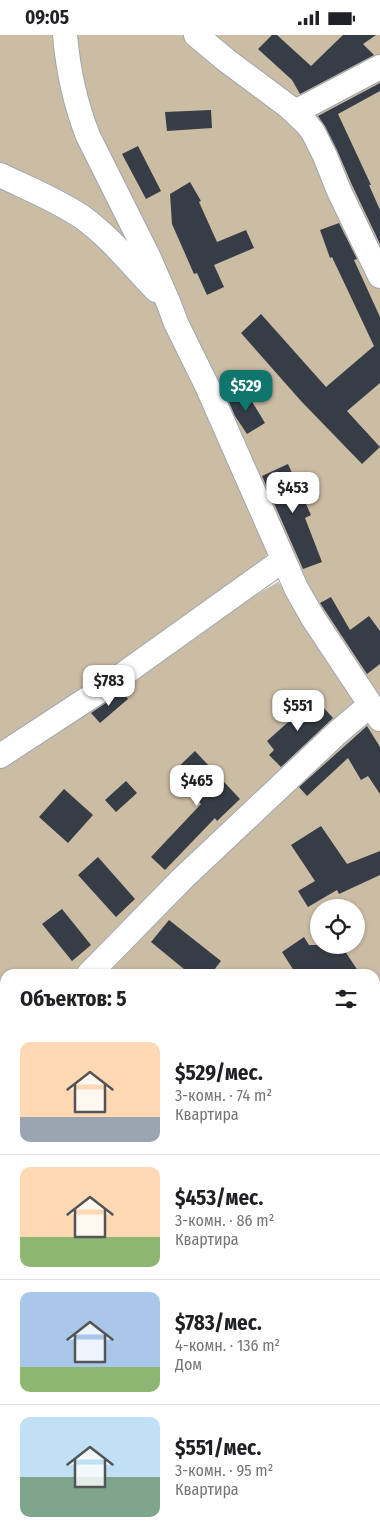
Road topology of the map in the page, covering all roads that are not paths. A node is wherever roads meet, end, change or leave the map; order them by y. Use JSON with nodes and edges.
{"nodes":[{"id":1,"x":65,"y":35,"type":"edge"},
{"id":2,"x":196,"y":35,"type":"edge"},
{"id":3,"x":380,"y":67,"type":"edge"},
{"id":4,"x":295,"y":112,"type":"junction"},
{"id":5,"x":0,"y":175,"type":"edge"},
{"id":6,"x":380,"y":276,"type":"edge"},
{"id":7,"x":169,"y":304,"type":"junction"},
{"id":8,"x":283,"y":560,"type":"junction"},
{"id":9,"x":377,"y":714,"type":"edge"},
{"id":10,"x":0,"y":756,"type":"edge"},
{"id":11,"x":94,"y":969,"type":"edge"}],
"edges":[{"from":1,"to":7,"type":"street"},
{"from":2,"to":4,"type":"street"},
{"from":3,"to":4,"type":"street"},
{"from":4,"to":6,"type":"street"},
{"from":5,"to":7,"type":"street"},
{"from":7,"to":8,"type":"street"},
{"from":8,"to":9,"type":"street"},
{"from":8,"to":10,"type":"street"},
{"from":9,"to":11,"type":"street"}]}
